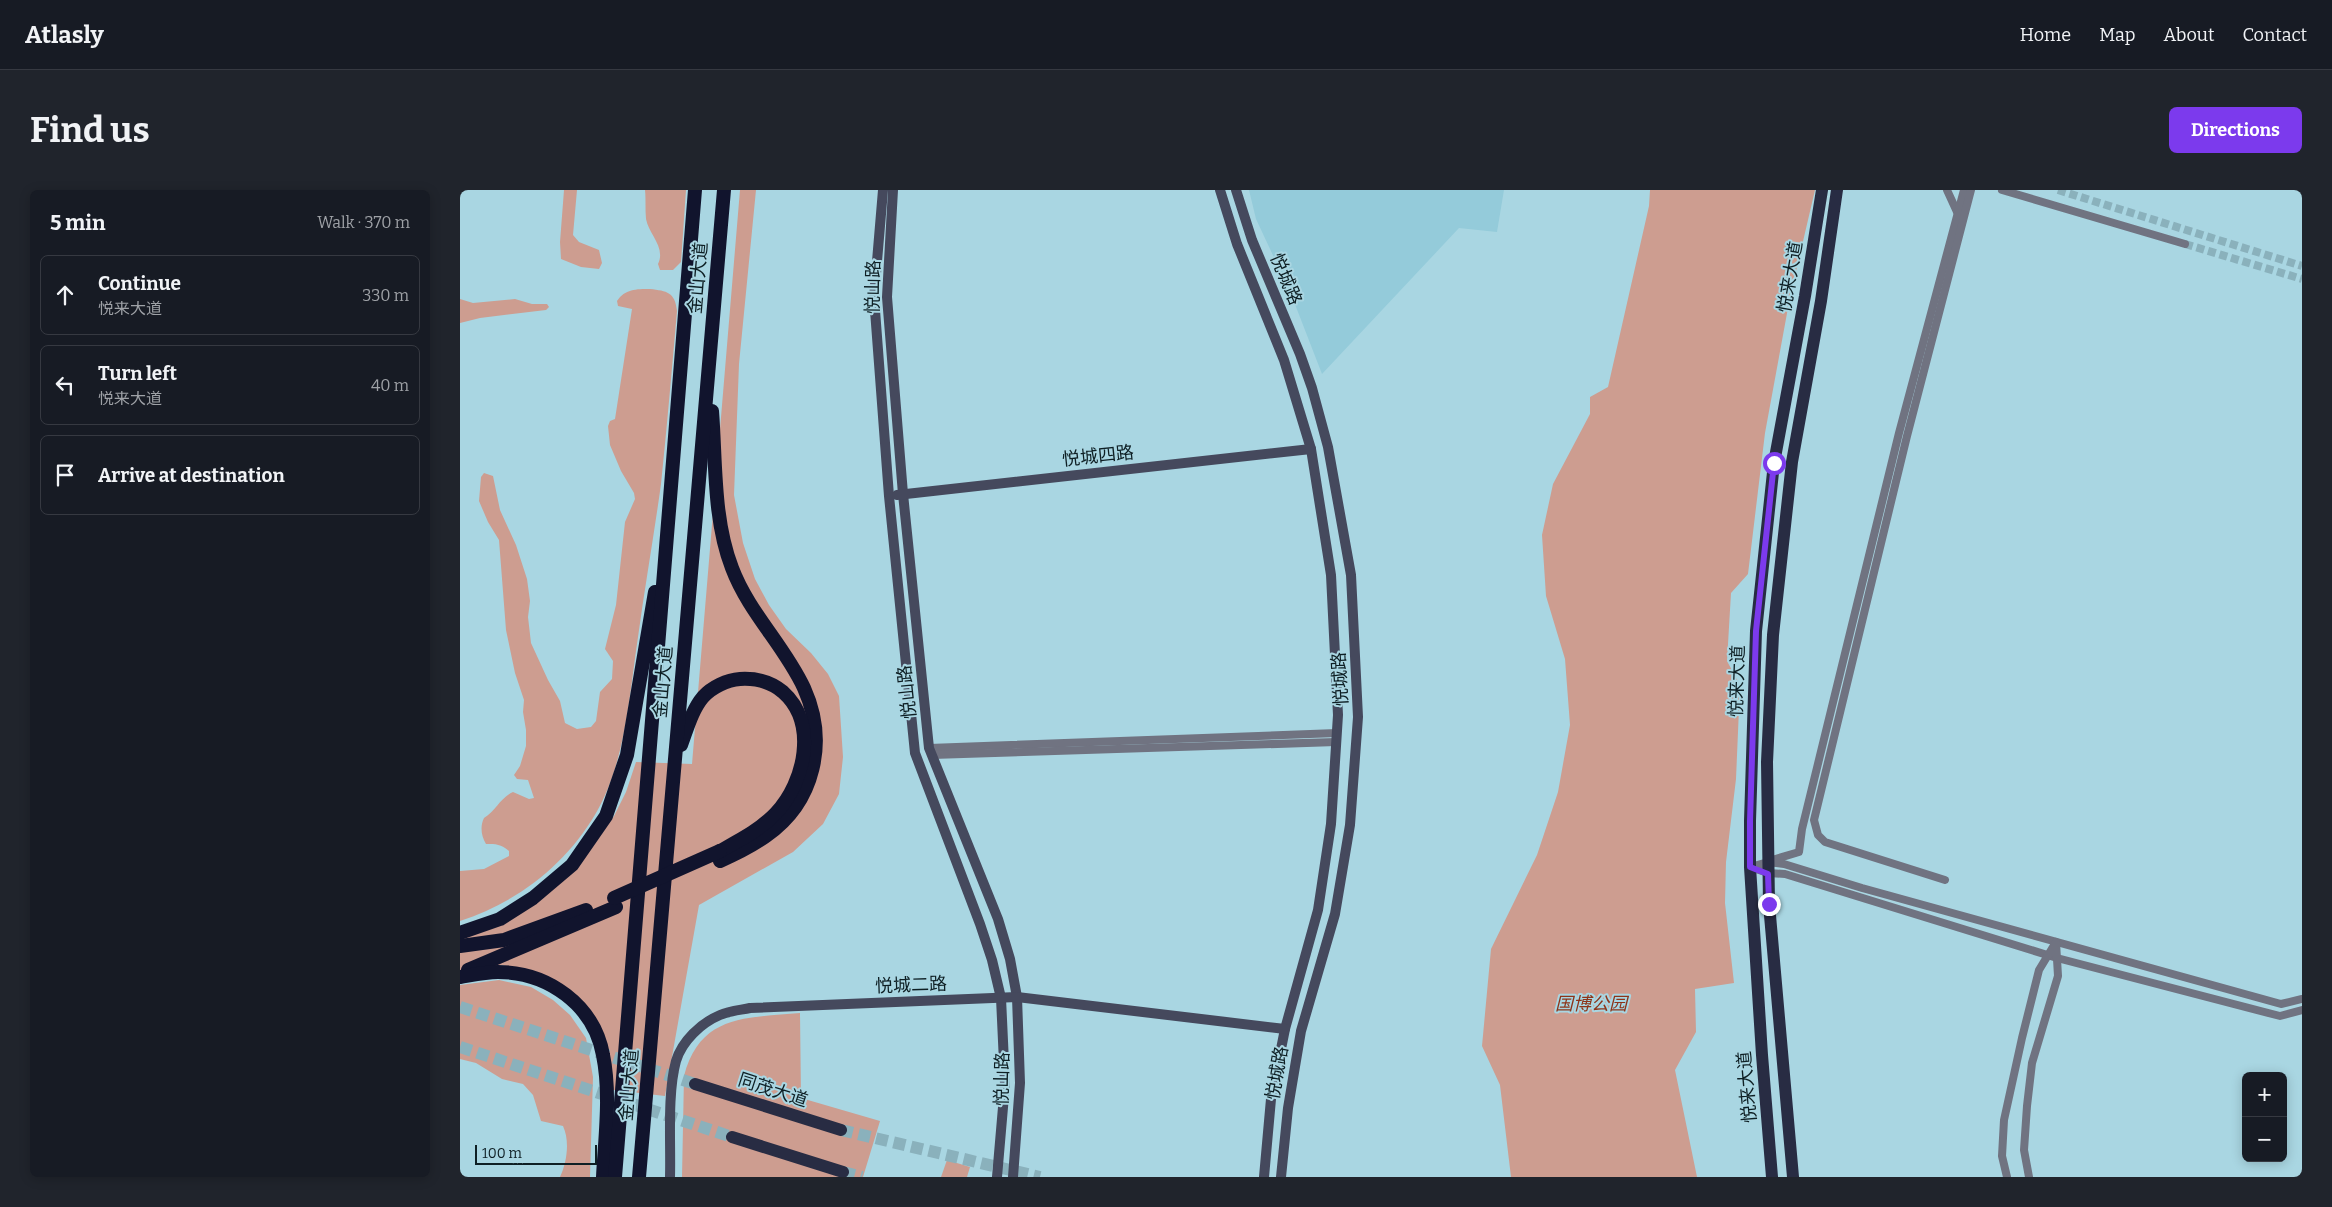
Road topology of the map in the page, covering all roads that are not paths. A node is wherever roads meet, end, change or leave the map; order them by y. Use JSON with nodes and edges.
{"nodes":[{"id":1,"x":695,"y":190,"type":"edge"},
{"id":2,"x":724,"y":190,"type":"edge"},
{"id":3,"x":883,"y":190,"type":"edge"},
{"id":4,"x":893,"y":190,"type":"edge"},
{"id":5,"x":1220,"y":190,"type":"edge"},
{"id":6,"x":1236,"y":190,"type":"edge"},
{"id":7,"x":1822,"y":190,"type":"edge"},
{"id":8,"x":1837,"y":190,"type":"edge"},
{"id":9,"x":1947,"y":190,"type":"edge"},
{"id":10,"x":1964,"y":190,"type":"edge"},
{"id":11,"x":1971,"y":190,"type":"edge"},
{"id":12,"x":2002,"y":190,"type":"edge"},
{"id":13,"x":1958,"y":214,"type":"junction"},
{"id":14,"x":2185,"y":244,"type":"tunnel mouth"},
{"id":15,"x":709,"y":366,"type":"junction"},
{"id":16,"x":1311,"y":449,"type":"junction"},
{"id":17,"x":903,"y":494,"type":"junction"},
{"id":18,"x":889,"y":496,"type":"junction"},
{"id":19,"x":669,"y":508,"type":"junction"},
{"id":20,"x":1336,"y":738,"type":"junction"},
{"id":21,"x":930,"y":751,"type":"junction"},
{"id":22,"x":675,"y":760,"type":"junction"},
{"id":23,"x":720,"y":856,"type":"junction"},
{"id":24,"x":1750,"y":867,"type":"junction"},
{"id":25,"x":1768,"y":868,"type":"junction"},
{"id":26,"x":1945,"y":880,"type":"dead end"},
{"id":27,"x":615,"y":902,"type":"junction"},
{"id":28,"x":460,"y":933,"type":"edge"},
{"id":29,"x":2056,"y":942,"type":"junction"},
{"id":30,"x":460,"y":946,"type":"edge"},
{"id":31,"x":2048,"y":954,"type":"junction"},
{"id":32,"x":2057,"y":958,"type":"junction"},
{"id":33,"x":460,"y":972,"type":"edge"},
{"id":34,"x":460,"y":977,"type":"edge"},
{"id":35,"x":1017,"y":997,"type":"junction"},
{"id":36,"x":1001,"y":998,"type":"junction"},
{"id":37,"x":2302,"y":998,"type":"edge"},
{"id":38,"x":2302,"y":1010,"type":"edge"},
{"id":39,"x":1284,"y":1029,"type":"junction"},
{"id":40,"x":695,"y":1084,"type":"tunnel mouth"},
{"id":41,"x":840,"y":1130,"type":"tunnel mouth"},
{"id":42,"x":732,"y":1137,"type":"tunnel mouth"},
{"id":43,"x":843,"y":1172,"type":"dead end"},
{"id":44,"x":603,"y":1177,"type":"edge"},
{"id":45,"x":615,"y":1177,"type":"edge"},
{"id":46,"x":639,"y":1177,"type":"edge"},
{"id":47,"x":670,"y":1177,"type":"edge"},
{"id":48,"x":997,"y":1177,"type":"edge"},
{"id":49,"x":1013,"y":1177,"type":"edge"},
{"id":50,"x":1264,"y":1177,"type":"edge"},
{"id":51,"x":1281,"y":1177,"type":"edge"},
{"id":52,"x":1772,"y":1177,"type":"edge"},
{"id":53,"x":1793,"y":1177,"type":"edge"},
{"id":54,"x":2007,"y":1177,"type":"edge"},
{"id":55,"x":2029,"y":1177,"type":"edge"}],
"edges":[{"from":1,"to":19,"type":"highway","name":"金山大道"},
{"from":2,"to":15,"type":"highway","name":"金山大道"},
{"from":3,"to":18,"type":"main road","name":"悦山路"},
{"from":4,"to":17,"type":"main road","name":"悦山路"},
{"from":5,"to":16,"type":"main road","name":"悦城路"},
{"from":6,"to":51,"type":"main road","name":"悦城路"},
{"from":7,"to":24,"type":"main road","name":"悦来大道"},
{"from":8,"to":25,"type":"main road","name":"悦来大道"},
{"from":9,"to":13,"type":"street"},
{"from":10,"to":13,"type":"street"},
{"from":11,"to":26,"type":"street"},
{"from":12,"to":14,"type":"street"},
{"from":13,"to":25,"type":"street"},
{"from":15,"to":22,"type":"highway","name":"金山大道"},
{"from":15,"to":23,"type":"highway"},
{"from":16,"to":17,"type":"main road","name":"悦城四路"},
{"from":16,"to":20,"type":"main road","name":"悦城路"},
{"from":17,"to":18,"type":"main road","name":"悦城四路"},
{"from":17,"to":21,"type":"main road","name":"悦山路"},
{"from":18,"to":36,"type":"main road","name":"悦山路"},
{"from":19,"to":28,"type":"highway"},
{"from":19,"to":45,"type":"highway","name":"金山大道"},
{"from":20,"to":21,"type":"street"},
{"from":20,"to":39,"type":"main road","name":"悦城路"},
{"from":21,"to":35,"type":"main road","name":"悦山路"},
{"from":22,"to":23,"type":"highway"},
{"from":22,"to":46,"type":"highway","name":"金山大道"},
{"from":23,"to":27,"type":"highway"},
{"from":24,"to":25,"type":"street"},
{"from":24,"to":52,"type":"main road","name":"悦来大道"},
{"from":25,"to":29,"type":"street"},
{"from":25,"to":31,"type":"street"},
{"from":25,"to":53,"type":"main road","name":"悦来大道"},
{"from":27,"to":30,"type":"highway"},
{"from":27,"to":33,"type":"highway"},
{"from":29,"to":31,"type":"street"},
{"from":29,"to":32,"type":"street"},
{"from":29,"to":37,"type":"street"},
{"from":31,"to":32,"type":"street"},
{"from":31,"to":54,"type":"street"},
{"from":32,"to":38,"type":"street"},
{"from":32,"to":55,"type":"street"},
{"from":34,"to":44,"type":"highway"},
{"from":35,"to":36,"type":"main road","name":"悦城二路"},
{"from":35,"to":39,"type":"main road","name":"悦城二路"},
{"from":35,"to":49,"type":"main road","name":"悦山路"},
{"from":36,"to":47,"type":"main road","name":"悦城二路"},
{"from":36,"to":48,"type":"main road","name":"悦山路"},
{"from":39,"to":50,"type":"main road","name":"悦城路"},
{"from":40,"to":41,"type":"main road","name":"同茂大道"},
{"from":42,"to":43,"type":"main road"}]}
